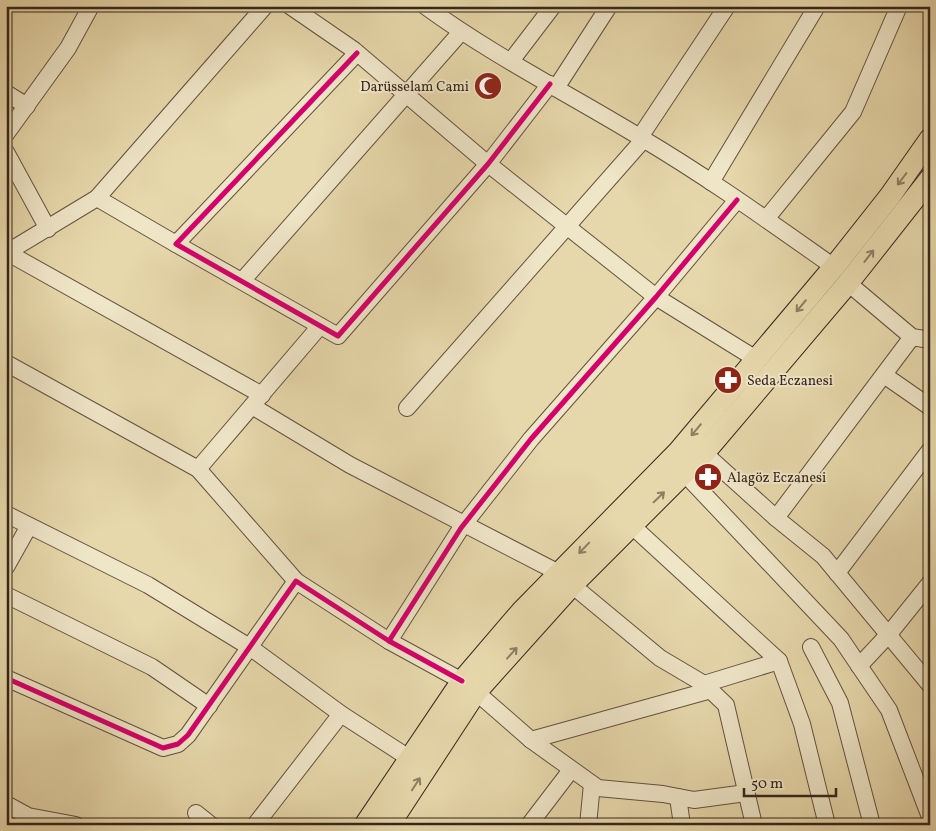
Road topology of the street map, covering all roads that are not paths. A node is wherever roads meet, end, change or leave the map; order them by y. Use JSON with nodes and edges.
{"nodes":[{"id":1,"x":91,"y":6,"type":"edge"},
{"id":2,"x":265,"y":6,"type":"edge"},
{"id":3,"x":425,"y":6,"type":"edge"},
{"id":4,"x":552,"y":6,"type":"edge"},
{"id":5,"x":609,"y":6,"type":"edge"},
{"id":6,"x":727,"y":6,"type":"edge"},
{"id":7,"x":817,"y":6,"type":"edge"},
{"id":8,"x":899,"y":6,"type":"edge"},
{"id":9,"x":296,"y":8,"type":"edge"},
{"id":10,"x":461,"y":32,"type":"junction"},
{"id":11,"x":358,"y":53,"type":"junction"},
{"id":12,"x":511,"y":61,"type":"junction"},
{"id":13,"x":553,"y":86,"type":"junction"},
{"id":14,"x":6,"y":93,"type":"edge"},
{"id":15,"x":407,"y":95,"type":"junction"},
{"id":16,"x":27,"y":106,"type":"junction"},
{"id":17,"x":6,"y":134,"type":"edge"},
{"id":18,"x":642,"y":138,"type":"junction"},
{"id":19,"x":930,"y":139,"type":"edge"},
{"id":20,"x":6,"y":152,"type":"edge"},
{"id":21,"x":488,"y":164,"type":"junction"},
{"id":22,"x":930,"y":179,"type":"edge"},
{"id":23,"x":711,"y":182,"type":"junction"},
{"id":24,"x":97,"y":198,"type":"junction"},
{"id":25,"x":737,"y":200,"type":"junction"},
{"id":26,"x":766,"y":219,"type":"junction"},
{"id":27,"x":567,"y":226,"type":"junction"},
{"id":28,"x":48,"y":229,"type":"junction"},
{"id":29,"x":176,"y":244,"type":"junction"},
{"id":30,"x":7,"y":253,"type":"edge"},
{"id":31,"x":834,"y":267,"type":"junction"},
{"id":32,"x":242,"y":281,"type":"junction"},
{"id":33,"x":848,"y":283,"type":"junction"},
{"id":34,"x":656,"y":296,"type":"junction"},
{"id":35,"x":320,"y":326,"type":"junction"},
{"id":36,"x":912,"y":337,"type":"junction"},
{"id":37,"x":930,"y":340,"type":"edge"},
{"id":38,"x":756,"y":359,"type":"junction"},
{"id":39,"x":6,"y":363,"type":"edge"},
{"id":40,"x":884,"y":375,"type":"junction"},
{"id":41,"x":257,"y":400,"type":"junction"},
{"id":42,"x":930,"y":407,"type":"edge"},
{"id":43,"x":407,"y":408,"type":"dead end"},
{"id":44,"x":930,"y":450,"type":"edge"},
{"id":45,"x":704,"y":453,"type":"junction"},
{"id":46,"x":198,"y":470,"type":"junction"},
{"id":47,"x":684,"y":473,"type":"junction"},
{"id":48,"x":6,"y":514,"type":"edge"},
{"id":49,"x":776,"y":518,"type":"junction"},
{"id":50,"x":465,"y":524,"type":"junction"},
{"id":51,"x":630,"y":524,"type":"junction"},
{"id":52,"x":29,"y":526,"type":"junction"},
{"id":53,"x":6,"y":567,"type":"edge"},
{"id":54,"x":837,"y":573,"type":"junction"},
{"id":55,"x":565,"y":579,"type":"junction"},
{"id":56,"x":296,"y":581,"type":"junction"},
{"id":57,"x":930,"y":584,"type":"edge"},
{"id":58,"x":6,"y":595,"type":"edge"},
{"id":59,"x":889,"y":634,"type":"junction"},
{"id":60,"x":389,"y":642,"type":"junction"},
{"id":61,"x":811,"y":647,"type":"dead end"},
{"id":62,"x":251,"y":648,"type":"junction"},
{"id":63,"x":779,"y":660,"type":"junction"},
{"id":64,"x":859,"y":666,"type":"junction"},
{"id":65,"x":6,"y":678,"type":"edge"},
{"id":66,"x":930,"y":685,"type":"edge"},
{"id":67,"x":469,"y":687,"type":"junction"},
{"id":68,"x":708,"y":687,"type":"junction"},
{"id":69,"x":209,"y":706,"type":"junction"},
{"id":70,"x":341,"y":714,"type":"junction"},
{"id":71,"x":531,"y":740,"type":"junction"},
{"id":72,"x":409,"y":758,"type":"junction"},
{"id":73,"x":571,"y":770,"type":"junction"},
{"id":74,"x":592,"y":784,"type":"junction"},
{"id":75,"x":746,"y":793,"type":"junction"},
{"id":76,"x":678,"y":797,"type":"junction"},
{"id":77,"x":6,"y":804,"type":"edge"},
{"id":78,"x":196,"y":813,"type":"dead end"},
{"id":79,"x":930,"y":817,"type":"edge"},
{"id":80,"x":76,"y":825,"type":"edge"},
{"id":81,"x":211,"y":825,"type":"edge"},
{"id":82,"x":255,"y":825,"type":"edge"},
{"id":83,"x":365,"y":825,"type":"edge"},
{"id":84,"x":389,"y":825,"type":"edge"},
{"id":85,"x":529,"y":825,"type":"edge"},
{"id":86,"x":588,"y":825,"type":"edge"},
{"id":87,"x":682,"y":825,"type":"edge"},
{"id":88,"x":754,"y":825,"type":"edge"},
{"id":89,"x":827,"y":825,"type":"edge"},
{"id":90,"x":872,"y":825,"type":"edge"}],
"edges":[{"from":1,"to":16,"type":"street"},
{"from":2,"to":24,"type":"street"},
{"from":3,"to":10,"type":"street"},
{"from":4,"to":12,"type":"street"},
{"from":5,"to":13,"type":"street"},
{"from":6,"to":18,"type":"street"},
{"from":7,"to":23,"type":"street"},
{"from":8,"to":26,"type":"street"},
{"from":9,"to":11,"type":"street"},
{"from":10,"to":12,"type":"street"},
{"from":10,"to":15,"type":"street"},
{"from":11,"to":15,"type":"street"},
{"from":11,"to":29,"type":"street"},
{"from":12,"to":13,"type":"street"},
{"from":13,"to":18,"type":"street"},
{"from":13,"to":21,"type":"street"},
{"from":14,"to":16,"type":"street"},
{"from":15,"to":21,"type":"street"},
{"from":15,"to":32,"type":"street"},
{"from":16,"to":17,"type":"street"},
{"from":18,"to":23,"type":"street"},
{"from":18,"to":27,"type":"street"},
{"from":19,"to":31,"type":"main road","one_way":true},
{"from":20,"to":28,"type":"street"},
{"from":21,"to":27,"type":"street"},
{"from":21,"to":35,"type":"street"},
{"from":33,"to":22,"type":"main road","one_way":true},
{"from":23,"to":25,"type":"street"},
{"from":24,"to":28,"type":"street"},
{"from":24,"to":29,"type":"street"},
{"from":25,"to":26,"type":"street"},
{"from":25,"to":34,"type":"street"},
{"from":26,"to":31,"type":"street"},
{"from":27,"to":34,"type":"street"},
{"from":27,"to":43,"type":"street"},
{"from":28,"to":30,"type":"street"},
{"from":29,"to":32,"type":"street"},
{"from":30,"to":41,"type":"street"},
{"from":31,"to":38,"type":"main road","one_way":true},
{"from":32,"to":35,"type":"street"},
{"from":33,"to":36,"type":"street"},
{"from":33,"to":45,"type":"main road"},
{"from":34,"to":38,"type":"street"},
{"from":34,"to":50,"type":"street"},
{"from":35,"to":41,"type":"street"},
{"from":36,"to":37,"type":"street"},
{"from":36,"to":40,"type":"street"},
{"from":38,"to":55,"type":"main road","one_way":true},
{"from":39,"to":46,"type":"street"},
{"from":40,"to":42,"type":"street"},
{"from":40,"to":49,"type":"street"},
{"from":41,"to":46,"type":"street"},
{"from":41,"to":50,"type":"street"},
{"from":44,"to":54,"type":"street"},
{"from":45,"to":47,"type":"main road"},
{"from":45,"to":49,"type":"street"},
{"from":46,"to":56,"type":"street"},
{"from":51,"to":47,"type":"main road","one_way":true},
{"from":47,"to":64,"type":"street"},
{"from":48,"to":52,"type":"street"},
{"from":49,"to":54,"type":"street"},
{"from":50,"to":55,"type":"street"},
{"from":50,"to":60,"type":"street"},
{"from":51,"to":55,"type":"main road"},
{"from":51,"to":63,"type":"street"},
{"from":52,"to":53,"type":"street"},
{"from":52,"to":62,"type":"street"},
{"from":54,"to":59,"type":"street"},
{"from":55,"to":67,"type":"main road"},
{"from":55,"to":68,"type":"street"},
{"from":56,"to":60,"type":"street"},
{"from":56,"to":62,"type":"street"},
{"from":57,"to":59,"type":"street"},
{"from":58,"to":69,"type":"street"},
{"from":59,"to":64,"type":"street"},
{"from":59,"to":66,"type":"street"},
{"from":60,"to":67,"type":"street"},
{"from":61,"to":90,"type":"street"},
{"from":62,"to":69,"type":"street"},
{"from":62,"to":70,"type":"street"},
{"from":63,"to":68,"type":"street"},
{"from":63,"to":89,"type":"street"},
{"from":64,"to":79,"type":"street"},
{"from":65,"to":69,"type":"street"},
{"from":67,"to":71,"type":"street"},
{"from":67,"to":72,"type":"main road"},
{"from":84,"to":67,"type":"main road","one_way":true},
{"from":68,"to":71,"type":"street"},
{"from":68,"to":75,"type":"street"},
{"from":70,"to":72,"type":"street"},
{"from":70,"to":82,"type":"street"},
{"from":71,"to":73,"type":"street"},
{"from":72,"to":83,"type":"main road"},
{"from":73,"to":74,"type":"street"},
{"from":73,"to":85,"type":"street"},
{"from":74,"to":76,"type":"street"},
{"from":74,"to":86,"type":"street"},
{"from":75,"to":76,"type":"street"},
{"from":75,"to":88,"type":"street"},
{"from":76,"to":87,"type":"street"},
{"from":77,"to":80,"type":"street"},
{"from":78,"to":81,"type":"street"}]}
